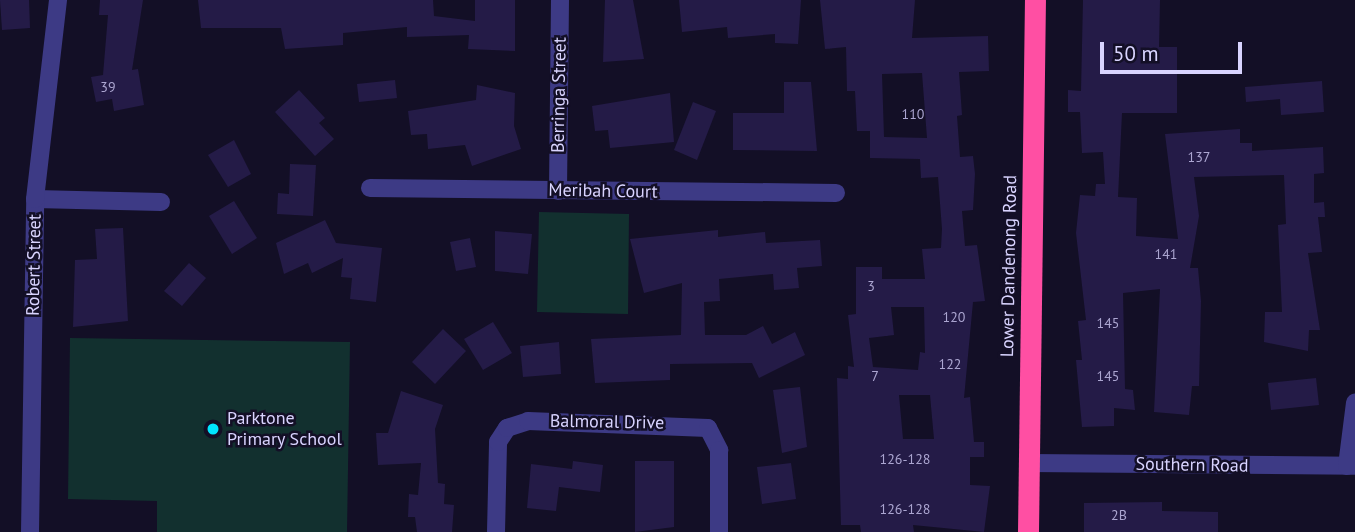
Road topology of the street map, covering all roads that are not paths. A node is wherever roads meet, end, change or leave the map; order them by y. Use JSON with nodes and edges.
{"nodes":[{"id":1,"x":58,"y":0,"type":"edge"},
{"id":2,"x":560,"y":0,"type":"edge"},
{"id":3,"x":1035,"y":0,"type":"edge"},
{"id":4,"x":370,"y":188,"type":"dead end"},
{"id":5,"x":558,"y":191,"type":"junction"},
{"id":6,"x":836,"y":193,"type":"dead end"},
{"id":7,"x":35,"y":199,"type":"junction"},
{"id":8,"x":162,"y":202,"type":"dead end"},
{"id":9,"x":1355,"y":403,"type":"edge"},
{"id":10,"x":1029,"y":463,"type":"junction"},
{"id":11,"x":1351,"y":466,"type":"edge"},
{"id":12,"x":30,"y":532,"type":"edge"},
{"id":13,"x":496,"y":532,"type":"edge"},
{"id":14,"x":719,"y":532,"type":"edge"},
{"id":15,"x":1028,"y":532,"type":"edge"}],
"edges":[{"from":1,"to":7,"type":"street","name":"Robert Street"},
{"from":2,"to":5,"type":"street","name":"Berringa Street"},
{"from":3,"to":10,"type":"highway","name":"Lower Dandenong Road"},
{"from":4,"to":5,"type":"street","name":"Meribah Court"},
{"from":5,"to":6,"type":"street","name":"Meribah Court"},
{"from":7,"to":8,"type":"street"},
{"from":7,"to":12,"type":"street","name":"Robert Street"},
{"from":9,"to":11,"type":"street"},
{"from":10,"to":11,"type":"street","name":"Southern Road"},
{"from":10,"to":15,"type":"highway","name":"Lower Dandenong Road"},
{"from":13,"to":14,"type":"street","name":"Balmoral Drive"}]}
